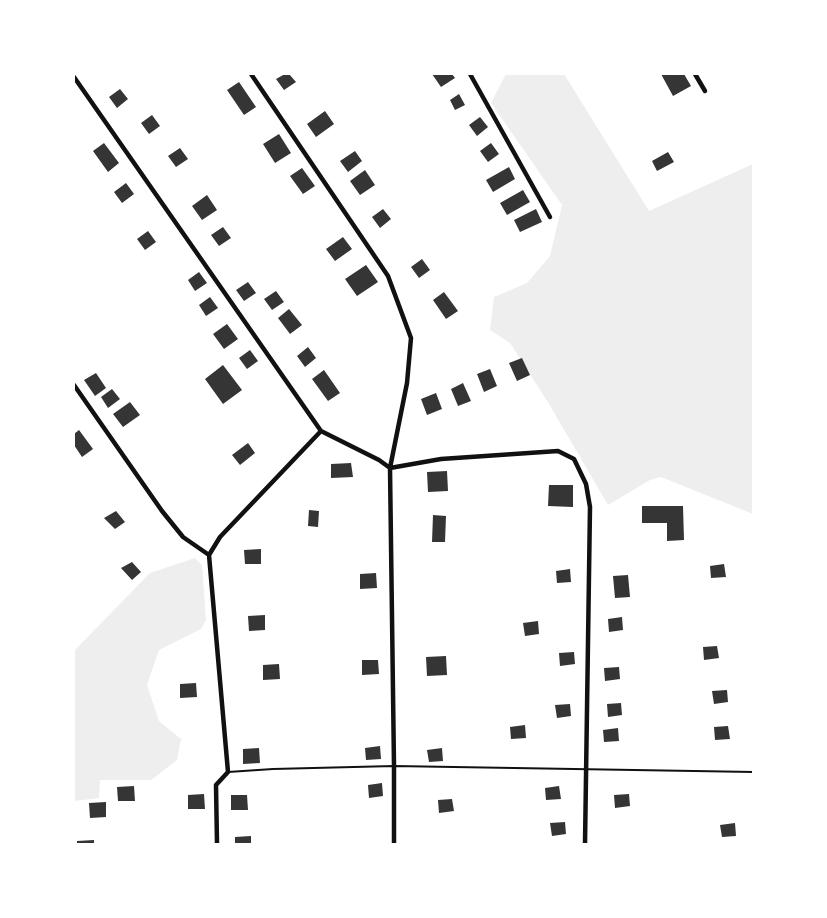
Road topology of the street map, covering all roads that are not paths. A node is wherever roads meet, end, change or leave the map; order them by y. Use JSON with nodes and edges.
{"nodes":[{"id":1,"x":251,"y":74,"type":"edge"},
{"id":2,"x":470,"y":74,"type":"edge"},
{"id":3,"x":695,"y":74,"type":"edge"},
{"id":4,"x":74,"y":77,"type":"edge"},
{"id":5,"x":705,"y":91,"type":"dead end"},
{"id":6,"x":550,"y":217,"type":"dead end"},
{"id":7,"x":74,"y":385,"type":"edge"},
{"id":8,"x":321,"y":431,"type":"junction"},
{"id":9,"x":390,"y":468,"type":"junction"},
{"id":10,"x":210,"y":555,"type":"junction"},
{"id":11,"x":394,"y":766,"type":"junction"},
{"id":12,"x":586,"y":769,"type":"junction"},
{"id":13,"x":228,"y":772,"type":"junction"},
{"id":14,"x":753,"y":772,"type":"edge"},
{"id":15,"x":217,"y":844,"type":"edge"},
{"id":16,"x":394,"y":844,"type":"edge"},
{"id":17,"x":585,"y":844,"type":"edge"}],
"edges":[{"from":1,"to":9,"type":"street"},
{"from":2,"to":6,"type":"street"},
{"from":3,"to":5,"type":"street"},
{"from":4,"to":8,"type":"street"},
{"from":7,"to":10,"type":"street"},
{"from":8,"to":9,"type":"street"},
{"from":8,"to":10,"type":"street"},
{"from":9,"to":11,"type":"street"},
{"from":9,"to":12,"type":"street"},
{"from":10,"to":13,"type":"street"},
{"from":11,"to":12,"type":"lane"},
{"from":11,"to":13,"type":"lane"},
{"from":11,"to":16,"type":"street"},
{"from":12,"to":14,"type":"lane"},
{"from":12,"to":17,"type":"street"},
{"from":13,"to":15,"type":"street"}]}
